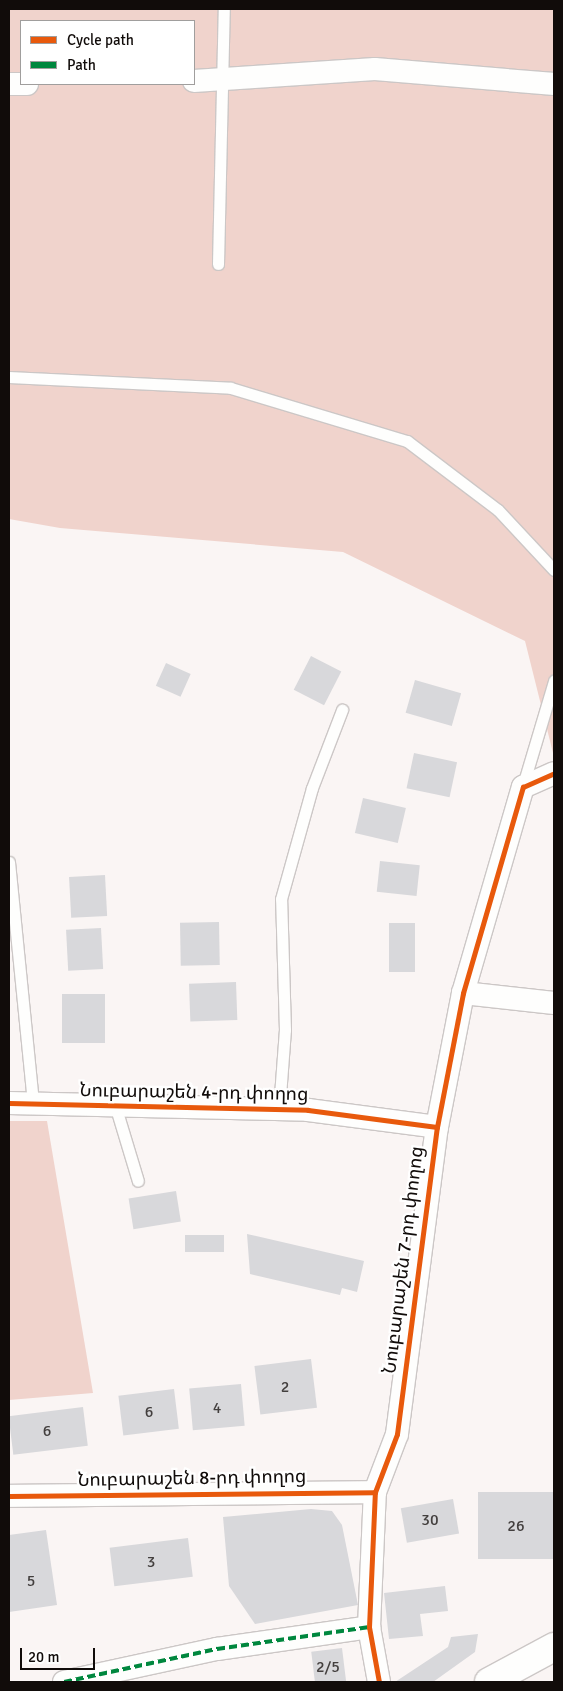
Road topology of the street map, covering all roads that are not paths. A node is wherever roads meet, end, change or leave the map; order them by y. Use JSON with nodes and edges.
{"nodes":[{"id":1,"x":224,"y":9,"type":"edge"},
{"id":2,"x":225,"y":80,"type":"junction"},
{"id":3,"x":195,"y":81,"type":"edge"},
{"id":4,"x":554,"y":84,"type":"edge"},
{"id":5,"x":218,"y":264,"type":"dead end"},
{"id":6,"x":9,"y":377,"type":"edge"},
{"id":7,"x":554,"y":570,"type":"edge"},
{"id":8,"x":554,"y":681,"type":"edge"},
{"id":9,"x":342,"y":710,"type":"dead end"},
{"id":10,"x":554,"y":773,"type":"edge"},
{"id":11,"x":523,"y":787,"type":"junction"},
{"id":12,"x":9,"y":862,"type":"edge"},
{"id":13,"x":463,"y":993,"type":"junction"},
{"id":14,"x":554,"y":1004,"type":"edge"},
{"id":15,"x":9,"y":1104,"type":"edge"},
{"id":16,"x":32,"y":1104,"type":"junction"},
{"id":17,"x":115,"y":1105,"type":"junction"},
{"id":18,"x":279,"y":1109,"type":"junction"},
{"id":19,"x":437,"y":1127,"type":"junction"},
{"id":20,"x":138,"y":1181,"type":"dead end"},
{"id":21,"x":375,"y":1492,"type":"junction"},
{"id":22,"x":9,"y":1496,"type":"edge"},
{"id":23,"x":369,"y":1627,"type":"junction"},
{"id":24,"x":554,"y":1647,"type":"edge"},
{"id":25,"x":64,"y":1682,"type":"edge"},
{"id":26,"x":379,"y":1682,"type":"edge"},
{"id":27,"x":489,"y":1682,"type":"edge"}],
"edges":[{"from":1,"to":2,"type":"lane"},
{"from":2,"to":3,"type":"street"},
{"from":2,"to":4,"type":"street"},
{"from":2,"to":5,"type":"lane"},
{"from":6,"to":7,"type":"lane"},
{"from":8,"to":11,"type":"lane"},
{"from":9,"to":18,"type":"lane"},
{"from":10,"to":11,"type":"street"},
{"from":11,"to":13,"type":"street","name":"Նուբարաշեն 7-րդ փողոց"},
{"from":12,"to":16,"type":"lane"},
{"from":13,"to":14,"type":"street"},
{"from":13,"to":19,"type":"street","name":"Նուբարաշեն 7-րդ փողոց"},
{"from":15,"to":16,"type":"street","name":"Նուբարաշեն 4-րդ փողոց"},
{"from":16,"to":17,"type":"street","name":"Նուբարաշեն 4-րդ փողոց"},
{"from":17,"to":18,"type":"street","name":"Նուբարաշեն 4-րդ փողոց"},
{"from":17,"to":20,"type":"lane"},
{"from":18,"to":19,"type":"street","name":"Նուբարաշեն 4-րդ փողոց"},
{"from":19,"to":21,"type":"street","name":"Նուբարաշեն 7-րդ փողոց"},
{"from":21,"to":22,"type":"street","name":"Նուբարաշեն 8-րդ փողոց"},
{"from":21,"to":23,"type":"street","name":"Նուբարաշեն 7-րդ փողոց"},
{"from":23,"to":25,"type":"street"},
{"from":23,"to":26,"type":"street","name":"Նուբարաշեն 7-րդ փողոց"},
{"from":24,"to":27,"type":"main road"}]}
